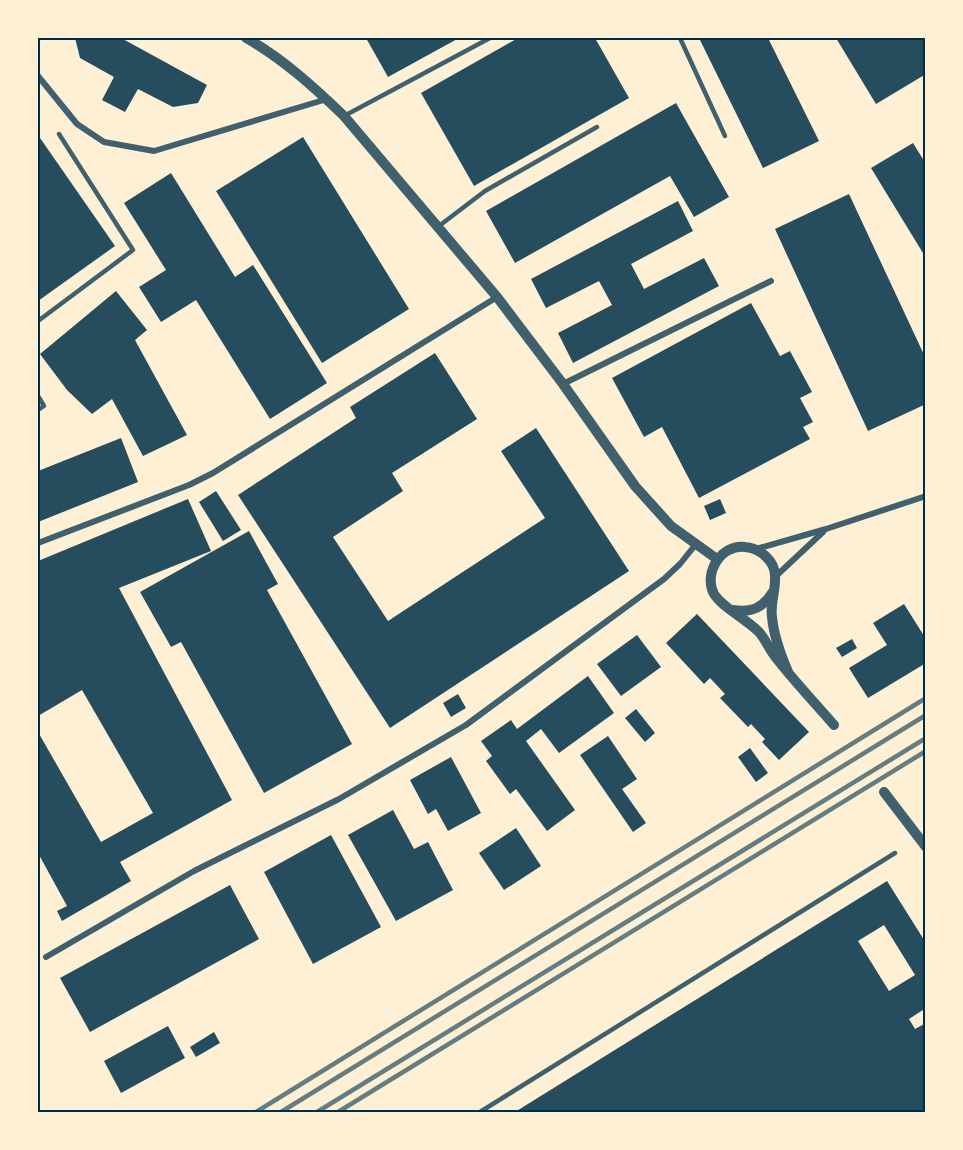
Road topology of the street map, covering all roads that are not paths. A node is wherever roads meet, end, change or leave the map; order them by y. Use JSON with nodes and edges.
{"nodes":[{"id":1,"x":246,"y":38,"type":"edge"},
{"id":2,"x":490,"y":38,"type":"edge"},
{"id":3,"x":680,"y":38,"type":"edge"},
{"id":4,"x":38,"y":76,"type":"edge"},
{"id":5,"x":327,"y":99,"type":"junction"},
{"id":6,"x":344,"y":116,"type":"junction"},
{"id":7,"x":597,"y":127,"type":"dead end"},
{"id":8,"x":58,"y":134,"type":"dead end"},
{"id":9,"x":725,"y":136,"type":"dead end"},
{"id":10,"x":439,"y":226,"type":"junction"},
{"id":11,"x":771,"y":280,"type":"dead end"},
{"id":12,"x":497,"y":297,"type":"junction"},
{"id":13,"x":38,"y":321,"type":"edge"},
{"id":14,"x":563,"y":384,"type":"junction"},
{"id":15,"x":38,"y":396,"type":"edge"},
{"id":16,"x":38,"y":410,"type":"edge"},
{"id":17,"x":926,"y":496,"type":"edge"},
{"id":18,"x":826,"y":529,"type":"junction"},
{"id":19,"x":38,"y":543,"type":"edge"},
{"id":20,"x":696,"y":544,"type":"junction"},
{"id":21,"x":756,"y":549,"type":"junction"},
{"id":22,"x":717,"y":559,"type":"junction"},
{"id":23,"x":776,"y":576,"type":"junction"},
{"id":24,"x":773,"y":593,"type":"junction"},
{"id":25,"x":733,"y":610,"type":"junction"},
{"id":26,"x":789,"y":674,"type":"junction"},
{"id":27,"x":834,"y":725,"type":"dead end"},
{"id":28,"x":884,"y":792,"type":"dead end"},
{"id":29,"x":925,"y":846,"type":"edge"},
{"id":30,"x":895,"y":853,"type":"dead end"},
{"id":31,"x":45,"y":957,"type":"dead end"},
{"id":32,"x":480,"y":1113,"type":"edge"}],
"edges":[{"from":1,"to":5,"type":"street"},
{"from":2,"to":6,"type":"lane"},
{"from":3,"to":9,"type":"lane"},
{"from":4,"to":5,"type":"street"},
{"from":5,"to":6,"type":"street"},
{"from":6,"to":10,"type":"street"},
{"from":7,"to":10,"type":"lane"},
{"from":8,"to":13,"type":"lane"},
{"from":10,"to":12,"type":"street"},
{"from":11,"to":14,"type":"street"},
{"from":12,"to":14,"type":"street"},
{"from":12,"to":19,"type":"street"},
{"from":14,"to":20,"type":"street"},
{"from":15,"to":16,"type":"lane"},
{"from":17,"to":18,"type":"street"},
{"from":18,"to":21,"type":"street"},
{"from":18,"to":23,"type":"street"},
{"from":20,"to":22,"type":"street"},
{"from":20,"to":31,"type":"street"},
{"from":21,"to":22,"type":"street"},
{"from":21,"to":23,"type":"street"},
{"from":22,"to":25,"type":"street"},
{"from":23,"to":24,"type":"street"},
{"from":24,"to":25,"type":"street"},
{"from":24,"to":26,"type":"street"},
{"from":25,"to":26,"type":"street"},
{"from":26,"to":27,"type":"street"},
{"from":28,"to":29,"type":"street"},
{"from":30,"to":32,"type":"lane"}]}
